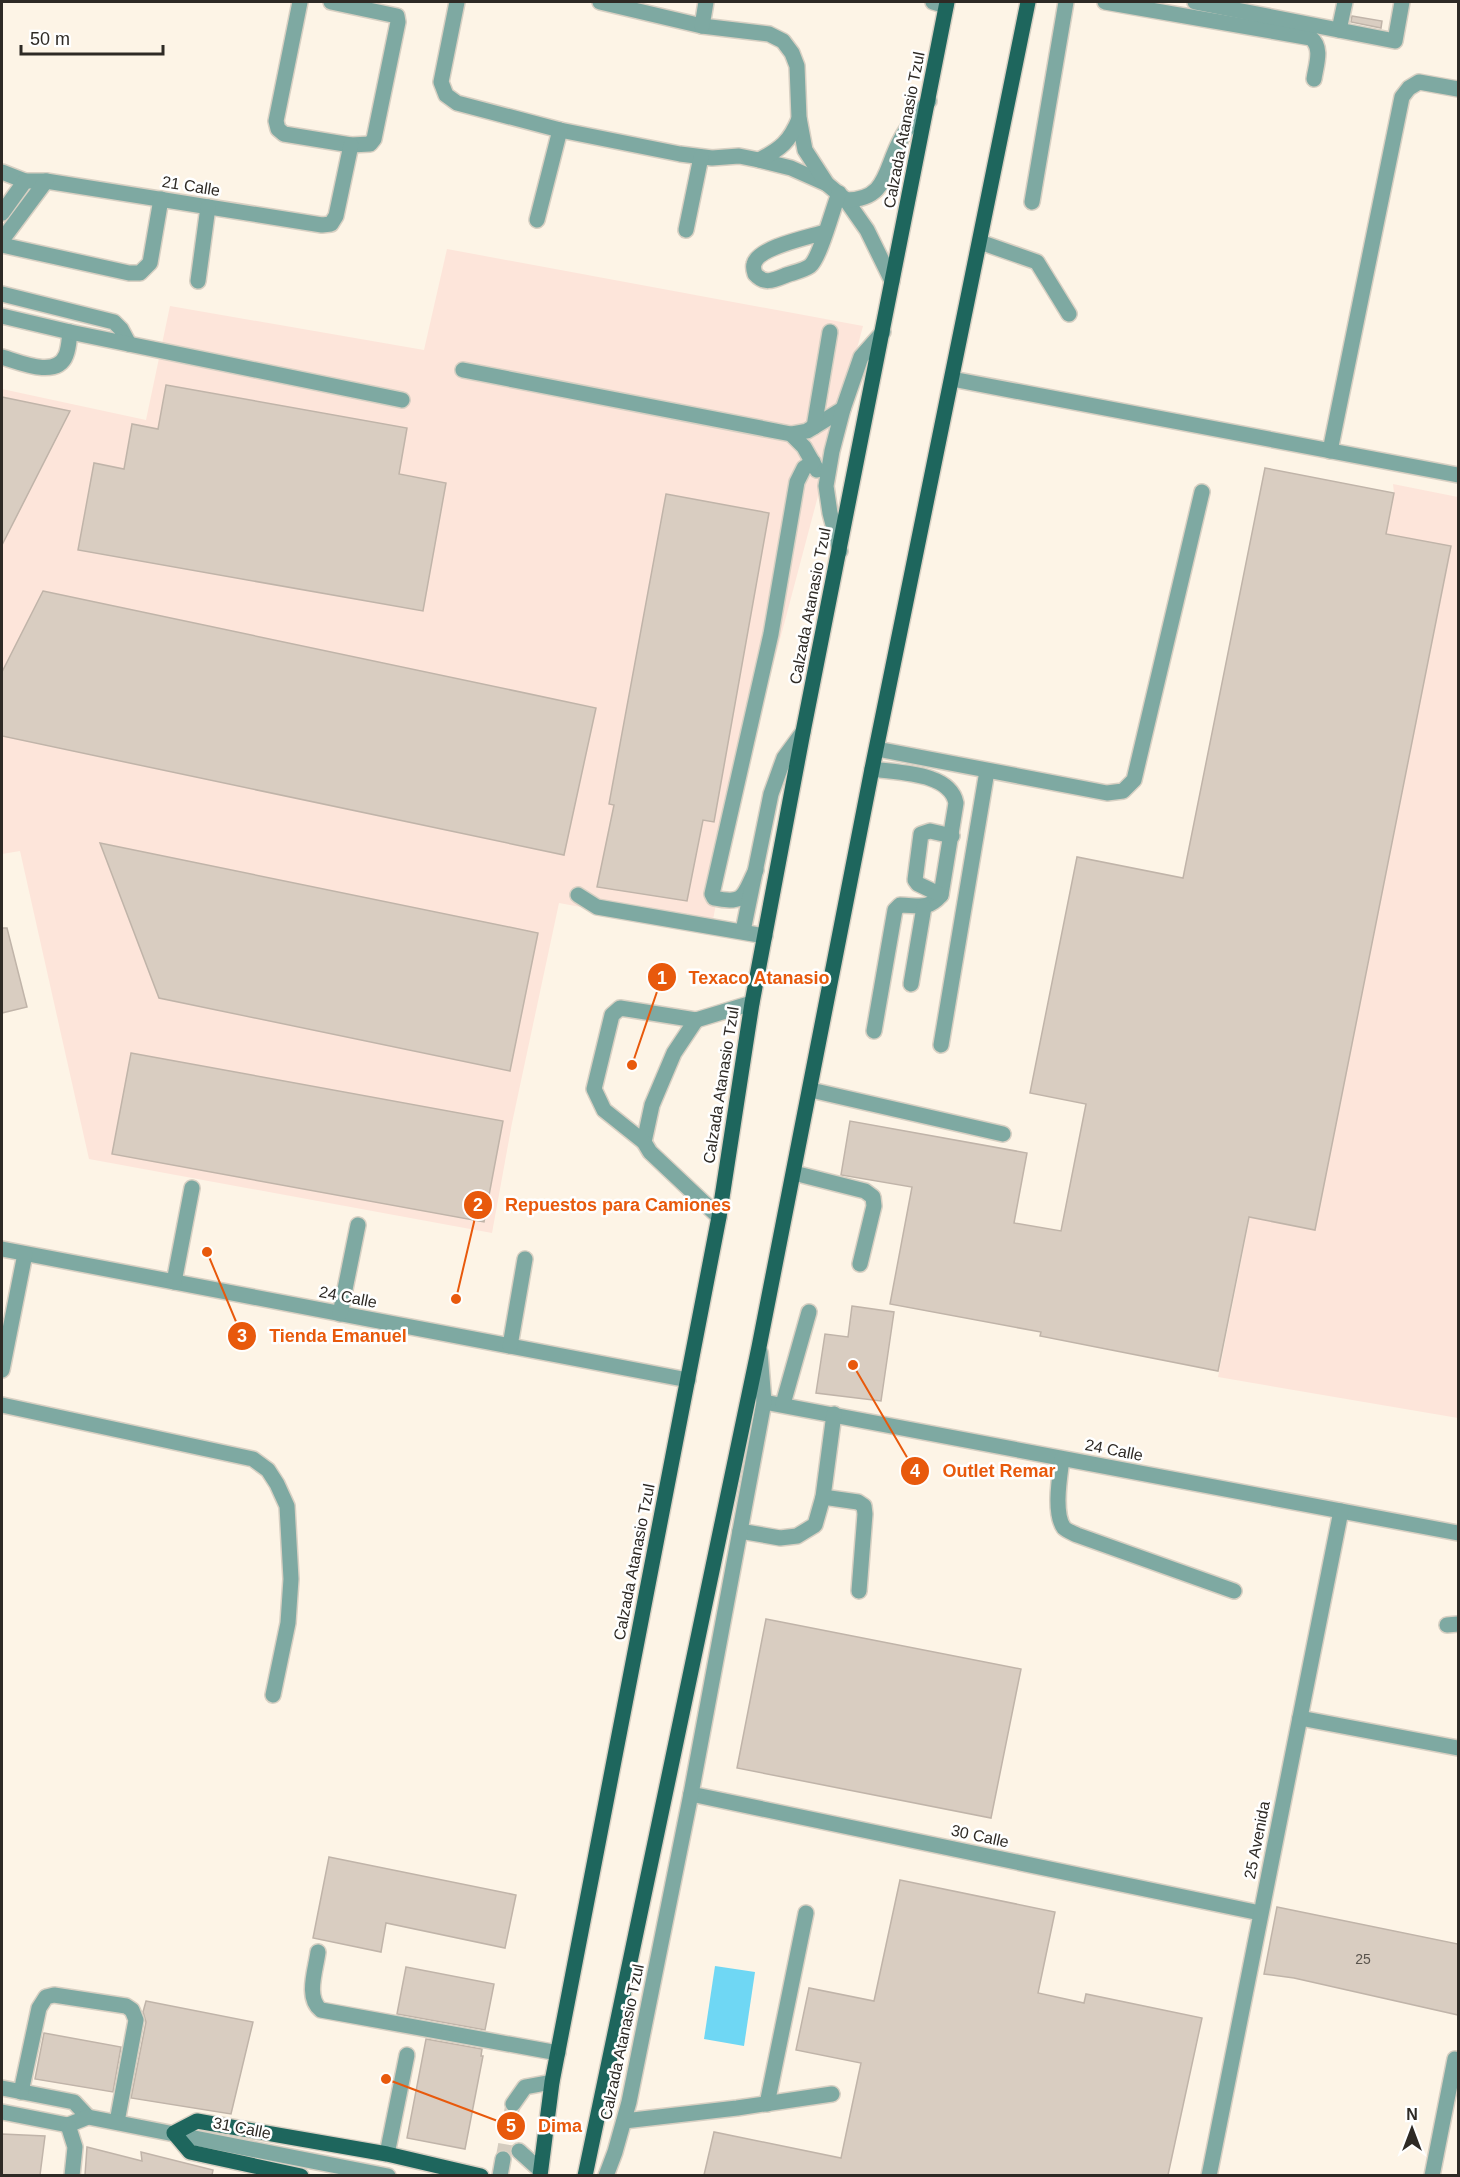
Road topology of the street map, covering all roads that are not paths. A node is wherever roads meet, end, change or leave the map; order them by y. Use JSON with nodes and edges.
{"nodes":[{"id":1,"x":300,"y":2,"type":"edge"},
{"id":2,"x":330,"y":2,"type":"edge"},
{"id":3,"x":457,"y":2,"type":"edge"},
{"id":4,"x":600,"y":2,"type":"edge"},
{"id":5,"x":706,"y":2,"type":"edge"},
{"id":6,"x":1028,"y":2,"type":"edge"},
{"id":7,"x":1066,"y":2,"type":"edge"},
{"id":8,"x":1104,"y":2,"type":"edge"},
{"id":9,"x":1195,"y":2,"type":"edge"},
{"id":10,"x":1345,"y":2,"type":"edge"},
{"id":11,"x":1402,"y":2,"type":"edge"},
{"id":12,"x":942,"y":3,"type":"edge"},
{"id":13,"x":1241,"y":6,"type":"edge"},
{"id":14,"x":702,"y":26,"type":"junction"},
{"id":15,"x":1339,"y":30,"type":"junction"},
{"id":16,"x":1314,"y":79,"type":"dead end"},
{"id":17,"x":1458,"y":89,"type":"edge"},
{"id":18,"x":929,"y":100,"type":"junction"},
{"id":19,"x":799,"y":118,"type":"junction"},
{"id":20,"x":560,"y":130,"type":"junction"},
{"id":21,"x":351,"y":146,"type":"junction"},
{"id":22,"x":701,"y":158,"type":"junction"},
{"id":23,"x":759,"y":160,"type":"junction"},
{"id":24,"x":2,"y":172,"type":"edge"},
{"id":25,"x":25,"y":181,"type":"junction"},
{"id":26,"x":46,"y":181,"type":"junction"},
{"id":27,"x":838,"y":192,"type":"junction"},
{"id":28,"x":161,"y":199,"type":"junction"},
{"id":29,"x":1032,"y":202,"type":"dead end"},
{"id":30,"x":208,"y":207,"type":"junction"},
{"id":31,"x":2,"y":213,"type":"edge"},
{"id":32,"x":537,"y":220,"type":"dead end"},
{"id":33,"x":686,"y":230,"type":"dead end"},
{"id":34,"x":825,"y":232,"type":"dead end"},
{"id":35,"x":2,"y":240,"type":"edge"},
{"id":36,"x":980,"y":242,"type":"junction"},
{"id":37,"x":2,"y":245,"type":"edge"},
{"id":38,"x":198,"y":281,"type":"dead end"},
{"id":39,"x":892,"y":281,"type":"junction"},
{"id":40,"x":2,"y":294,"type":"edge"},
{"id":41,"x":1069,"y":314,"type":"dead end"},
{"id":42,"x":2,"y":316,"type":"edge"},
{"id":43,"x":70,"y":332,"type":"junction"},
{"id":44,"x":830,"y":332,"type":"dead end"},
{"id":45,"x":883,"y":332,"type":"junction"},
{"id":46,"x":129,"y":344,"type":"junction"},
{"id":47,"x":2,"y":357,"type":"edge"},
{"id":48,"x":463,"y":370,"type":"dead end"},
{"id":49,"x":952,"y":379,"type":"junction"},
{"id":50,"x":402,"y":400,"type":"dead end"},
{"id":51,"x":843,"y":409,"type":"junction"},
{"id":52,"x":814,"y":427,"type":"junction"},
{"id":53,"x":791,"y":434,"type":"junction"},
{"id":54,"x":1330,"y":451,"type":"junction"},
{"id":55,"x":813,"y":462,"type":"junction"},
{"id":56,"x":1458,"y":474,"type":"edge"},
{"id":57,"x":826,"y":486,"type":"junction"},
{"id":58,"x":1202,"y":492,"type":"dead end"},
{"id":59,"x":840,"y":552,"type":"junction"},
{"id":60,"x":803,"y":732,"type":"junction"},
{"id":61,"x":877,"y":749,"type":"junction"},
{"id":62,"x":872,"y":769,"type":"junction"},
{"id":63,"x":987,"y":771,"type":"junction"},
{"id":64,"x":952,"y":836,"type":"junction"},
{"id":65,"x":756,"y":870,"type":"junction"},
{"id":66,"x":578,"y":895,"type":"dead end"},
{"id":67,"x":941,"y":895,"type":"junction"},
{"id":68,"x":924,"y":907,"type":"junction"},
{"id":69,"x":743,"y":931,"type":"junction"},
{"id":70,"x":765,"y":936,"type":"junction"},
{"id":71,"x":911,"y":984,"type":"dead end"},
{"id":72,"x":752,"y":1003,"type":"junction"},
{"id":73,"x":696,"y":1020,"type":"junction"},
{"id":74,"x":874,"y":1031,"type":"dead end"},
{"id":75,"x":941,"y":1045,"type":"dead end"},
{"id":76,"x":811,"y":1090,"type":"junction"},
{"id":77,"x":1003,"y":1134,"type":"dead end"},
{"id":78,"x":644,"y":1142,"type":"junction"},
{"id":79,"x":794,"y":1173,"type":"junction"},
{"id":80,"x":192,"y":1188,"type":"dead end"},
{"id":81,"x":719,"y":1217,"type":"junction"},
{"id":82,"x":358,"y":1225,"type":"dead end"},
{"id":83,"x":2,"y":1249,"type":"edge"},
{"id":84,"x":25,"y":1254,"type":"junction"},
{"id":85,"x":525,"y":1259,"type":"dead end"},
{"id":86,"x":860,"y":1264,"type":"dead end"},
{"id":87,"x":174,"y":1282,"type":"junction"},
{"id":88,"x":809,"y":1312,"type":"dead end"},
{"id":89,"x":340,"y":1314,"type":"junction"},
{"id":90,"x":510,"y":1346,"type":"junction"},
{"id":91,"x":759,"y":1347,"type":"junction"},
{"id":92,"x":2,"y":1370,"type":"edge"},
{"id":93,"x":687,"y":1380,"type":"junction"},
{"id":94,"x":764,"y":1402,"type":"junction"},
{"id":95,"x":783,"y":1404,"type":"junction"},
{"id":96,"x":2,"y":1405,"type":"edge"},
{"id":97,"x":834,"y":1414,"type":"junction"},
{"id":98,"x":1062,"y":1459,"type":"junction"},
{"id":99,"x":823,"y":1497,"type":"junction"},
{"id":100,"x":1341,"y":1511,"type":"junction"},
{"id":101,"x":740,"y":1531,"type":"junction"},
{"id":102,"x":1458,"y":1533,"type":"edge"},
{"id":103,"x":859,"y":1591,"type":"dead end"},
{"id":104,"x":1234,"y":1591,"type":"dead end"},
{"id":105,"x":273,"y":1695,"type":"dead end"},
{"id":106,"x":1299,"y":1718,"type":"junction"},
{"id":107,"x":1458,"y":1748,"type":"edge"},
{"id":108,"x":692,"y":1794,"type":"junction"},
{"id":109,"x":806,"y":1913,"type":"dead end"},
{"id":110,"x":1260,"y":1913,"type":"junction"},
{"id":111,"x":318,"y":1952,"type":"dead end"},
{"id":112,"x":558,"y":2053,"type":"junction"},
{"id":113,"x":407,"y":2055,"type":"dead end"},
{"id":114,"x":1458,"y":2060,"type":"edge"},
{"id":115,"x":552,"y":2082,"type":"junction"},
{"id":116,"x":2,"y":2088,"type":"edge"},
{"id":117,"x":21,"y":2092,"type":"junction"},
{"id":118,"x":832,"y":2094,"type":"dead end"},
{"id":119,"x":513,"y":2104,"type":"tunnel mouth"},
{"id":120,"x":767,"y":2104,"type":"junction"},
{"id":121,"x":2,"y":2112,"type":"edge"},
{"id":122,"x":88,"y":2117,"type":"junction"},
{"id":123,"x":624,"y":2121,"type":"junction"},
{"id":124,"x":117,"y":2122,"type":"junction"},
{"id":125,"x":68,"y":2126,"type":"junction"},
{"id":126,"x":174,"y":2133,"type":"junction"},
{"id":127,"x":519,"y":2151,"type":"dead end"},
{"id":128,"x":387,"y":2154,"type":"junction"},
{"id":129,"x":503,"y":2159,"type":"tunnel mouth"},
{"id":130,"x":612,"y":2159,"type":"junction"},
{"id":131,"x":540,"y":2173,"type":"edge"},
{"id":132,"x":72,"y":2175,"type":"edge"},
{"id":133,"x":301,"y":2175,"type":"edge"},
{"id":134,"x":388,"y":2175,"type":"edge"},
{"id":135,"x":481,"y":2175,"type":"edge"},
{"id":136,"x":500,"y":2175,"type":"edge"},
{"id":137,"x":585,"y":2175,"type":"edge"},
{"id":138,"x":606,"y":2175,"type":"edge"},
{"id":139,"x":613,"y":2175,"type":"edge"},
{"id":140,"x":1209,"y":2175,"type":"edge"},
{"id":141,"x":1432,"y":2175,"type":"edge"}],
"edges":[{"from":1,"to":21,"type":"street"},
{"from":2,"to":21,"type":"street"},
{"from":3,"to":20,"type":"street"},
{"from":4,"to":14,"type":"street"},
{"from":5,"to":14,"type":"street"},
{"from":6,"to":36,"type":"main road","name":"Calzada Atanasio Tzul"},
{"from":7,"to":29,"type":"street"},
{"from":8,"to":16,"type":"street"},
{"from":9,"to":13,"type":"street"},
{"from":10,"to":15,"type":"street"},
{"from":11,"to":15,"type":"street"},
{"from":12,"to":18,"type":"main road","name":"Calzada Atanasio Tzul"},
{"from":13,"to":15,"type":"street"},
{"from":14,"to":19,"type":"street"},
{"from":17,"to":54,"type":"street"},
{"from":18,"to":27,"type":"street"},
{"from":18,"to":39,"type":"main road","name":"Calzada Atanasio Tzul"},
{"from":19,"to":23,"type":"street"},
{"from":19,"to":27,"type":"street"},
{"from":20,"to":22,"type":"street"},
{"from":20,"to":32,"type":"street"},
{"from":21,"to":30,"type":"street","name":"21 Calle"},
{"from":22,"to":23,"type":"street"},
{"from":22,"to":33,"type":"street"},
{"from":23,"to":27,"type":"street"},
{"from":24,"to":25,"type":"street"},
{"from":25,"to":26,"type":"street","name":"21 Calle"},
{"from":25,"to":31,"type":"street"},
{"from":26,"to":28,"type":"street","name":"21 Calle"},
{"from":26,"to":35,"type":"street"},
{"from":27,"to":34,"type":"street"},
{"from":27,"to":39,"type":"street"},
{"from":28,"to":30,"type":"street","name":"21 Calle"},
{"from":28,"to":37,"type":"street"},
{"from":30,"to":38,"type":"street"},
{"from":36,"to":41,"type":"street"},
{"from":36,"to":49,"type":"main road","name":"Calzada Atanasio Tzul"},
{"from":39,"to":45,"type":"main road","name":"Calzada Atanasio Tzul"},
{"from":40,"to":46,"type":"street"},
{"from":42,"to":43,"type":"street"},
{"from":43,"to":46,"type":"street"},
{"from":43,"to":47,"type":"street"},
{"from":44,"to":52,"type":"street"},
{"from":45,"to":51,"type":"street"},
{"from":45,"to":59,"type":"main road","name":"Calzada Atanasio Tzul"},
{"from":46,"to":50,"type":"street"},
{"from":48,"to":53,"type":"street"},
{"from":49,"to":54,"type":"street"},
{"from":49,"to":61,"type":"main road","name":"Calzada Atanasio Tzul"},
{"from":51,"to":52,"type":"street"},
{"from":51,"to":57,"type":"street"},
{"from":52,"to":53,"type":"street"},
{"from":53,"to":55,"type":"street"},
{"from":54,"to":56,"type":"street"},
{"from":55,"to":57,"type":"street"},
{"from":55,"to":65,"type":"street"},
{"from":57,"to":59,"type":"street"},
{"from":58,"to":63,"type":"street"},
{"from":59,"to":60,"type":"main road","name":"Calzada Atanasio Tzul"},
{"from":60,"to":65,"type":"street"},
{"from":60,"to":70,"type":"main road","name":"Calzada Atanasio Tzul"},
{"from":61,"to":62,"type":"main road","name":"Calzada Atanasio Tzul"},
{"from":61,"to":63,"type":"street"},
{"from":62,"to":64,"type":"street"},
{"from":62,"to":76,"type":"main road","name":"Calzada Atanasio Tzul"},
{"from":63,"to":75,"type":"street"},
{"from":64,"to":67,"type":"street"},
{"from":64,"to":67,"type":"street"},
{"from":65,"to":69,"type":"street"},
{"from":66,"to":69,"type":"street"},
{"from":67,"to":68,"type":"street"},
{"from":68,"to":71,"type":"street"},
{"from":68,"to":74,"type":"street"},
{"from":69,"to":70,"type":"street"},
{"from":70,"to":72,"type":"main road","name":"Calzada Atanasio Tzul"},
{"from":72,"to":73,"type":"street"},
{"from":72,"to":81,"type":"main road","name":"Calzada Atanasio Tzul"},
{"from":73,"to":78,"type":"street"},
{"from":73,"to":78,"type":"street"},
{"from":76,"to":77,"type":"street"},
{"from":76,"to":79,"type":"main road","name":"Calzada Atanasio Tzul"},
{"from":78,"to":81,"type":"street"},
{"from":79,"to":86,"type":"street"},
{"from":79,"to":91,"type":"main road","name":"Calzada Atanasio Tzul"},
{"from":80,"to":87,"type":"street"},
{"from":81,"to":93,"type":"main road","name":"Calzada Atanasio Tzul"},
{"from":82,"to":89,"type":"street"},
{"from":83,"to":84,"type":"street","name":"24 Calle"},
{"from":84,"to":87,"type":"street","name":"24 Calle"},
{"from":84,"to":92,"type":"street"},
{"from":85,"to":90,"type":"street"},
{"from":87,"to":89,"type":"street","name":"24 Calle"},
{"from":88,"to":95,"type":"street"},
{"from":89,"to":90,"type":"street","name":"24 Calle"},
{"from":90,"to":93,"type":"street","name":"24 Calle"},
{"from":91,"to":94,"type":"street","name":"Calzada Atanasio Tzul"},
{"from":91,"to":137,"type":"main road","name":"Calzada Atanasio Tzul"},
{"from":93,"to":112,"type":"main road","name":"Calzada Atanasio Tzul"},
{"from":94,"to":95,"type":"street","name":"24 Calle"},
{"from":94,"to":101,"type":"street","name":"Calzada Atanasio Tzul"},
{"from":95,"to":97,"type":"street","name":"24 Calle"},
{"from":96,"to":105,"type":"street"},
{"from":97,"to":98,"type":"street","name":"24 Calle"},
{"from":97,"to":99,"type":"street"},
{"from":98,"to":100,"type":"street","name":"24 Calle"},
{"from":98,"to":104,"type":"street"},
{"from":99,"to":101,"type":"street"},
{"from":99,"to":103,"type":"street"},
{"from":100,"to":102,"type":"street","name":"24 Calle"},
{"from":100,"to":106,"type":"street","name":"25 Avenida"},
{"from":101,"to":108,"type":"street","name":"Calzada Atanasio Tzul"},
{"from":106,"to":107,"type":"street"},
{"from":106,"to":110,"type":"street","name":"25 Avenida"},
{"from":108,"to":110,"type":"street","name":"30 Calle"},
{"from":108,"to":123,"type":"street","name":"Calzada Atanasio Tzul"},
{"from":109,"to":120,"type":"street"},
{"from":110,"to":140,"type":"street","name":"25 Avenida"},
{"from":111,"to":112,"type":"street"},
{"from":112,"to":115,"type":"main road","name":"Calzada Atanasio Tzul"},
{"from":113,"to":128,"type":"street"},
{"from":114,"to":141,"type":"street"},
{"from":115,"to":119,"type":"street"},
{"from":115,"to":131,"type":"main road","name":"Calzada Atanasio Tzul"},
{"from":116,"to":117,"type":"street","name":"31 Calle"},
{"from":117,"to":122,"type":"street","name":"31 Calle"},
{"from":117,"to":124,"type":"street"},
{"from":118,"to":120,"type":"street"},
{"from":120,"to":123,"type":"street"},
{"from":121,"to":125,"type":"street"},
{"from":122,"to":124,"type":"street","name":"31 Calle"},
{"from":122,"to":125,"type":"street"},
{"from":123,"to":130,"type":"street","name":"Calzada Atanasio Tzul"},
{"from":124,"to":126,"type":"street","name":"31 Calle"},
{"from":125,"to":132,"type":"street"},
{"from":126,"to":128,"type":"main road"},
{"from":126,"to":133,"type":"main road"},
{"from":126,"to":134,"type":"street","name":"31 Calle"},
{"from":127,"to":131,"type":"street"},
{"from":128,"to":135,"type":"main road"},
{"from":129,"to":136,"type":"street"},
{"from":130,"to":138,"type":"street","name":"Calzada Atanasio Tzul"},
{"from":130,"to":139,"type":"street"}]}
